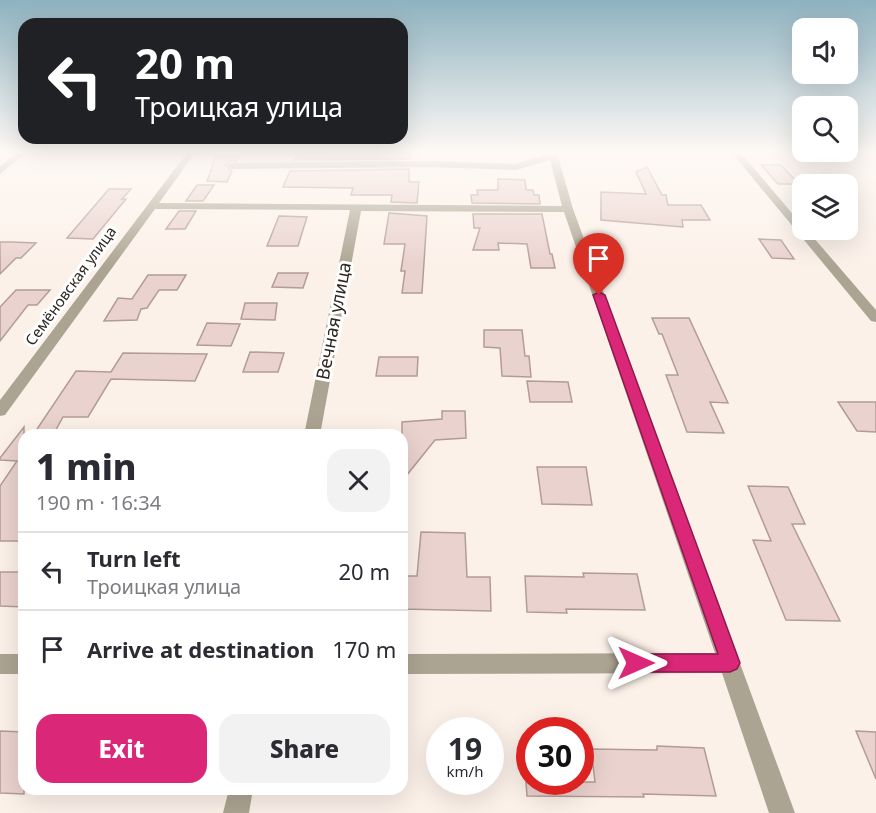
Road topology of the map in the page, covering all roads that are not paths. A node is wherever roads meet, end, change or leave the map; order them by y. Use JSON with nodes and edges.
{"nodes":[{"id":1,"x":162,"y":191,"type":"edge"},
{"id":2,"x":563,"y":191,"type":"edge"},
{"id":3,"x":768,"y":191,"type":"edge"},
{"id":4,"x":151,"y":206,"type":"junction"},
{"id":5,"x":356,"y":207,"type":"junction"},
{"id":6,"x":568,"y":208,"type":"junction"},
{"id":7,"x":876,"y":318,"type":"edge"},
{"id":8,"x":0,"y":411,"type":"edge"},
{"id":9,"x":313,"y":429,"type":"edge"},
{"id":10,"x":730,"y":663,"type":"junction"},
{"id":11,"x":0,"y":664,"type":"edge"},
{"id":12,"x":18,"y":664,"type":"edge"},
{"id":13,"x":408,"y":664,"type":"edge"},
{"id":14,"x":240,"y":795,"type":"edge"},
{"id":15,"x":236,"y":813,"type":"edge"},
{"id":16,"x":782,"y":813,"type":"edge"}],
"edges":[{"from":1,"to":4,"type":"street","name":"Семёновская улица"},
{"from":2,"to":6,"type":"street"},
{"from":3,"to":7,"type":"street"},
{"from":4,"to":5,"type":"street"},
{"from":4,"to":8,"type":"street","name":"Семёновская улица"},
{"from":5,"to":6,"type":"street"},
{"from":5,"to":9,"type":"street","name":"Вечная улица"},
{"from":6,"to":10,"type":"street"},
{"from":10,"to":13,"type":"street"},
{"from":10,"to":16,"type":"street"},
{"from":11,"to":12,"type":"street"},
{"from":14,"to":15,"type":"street"}]}
